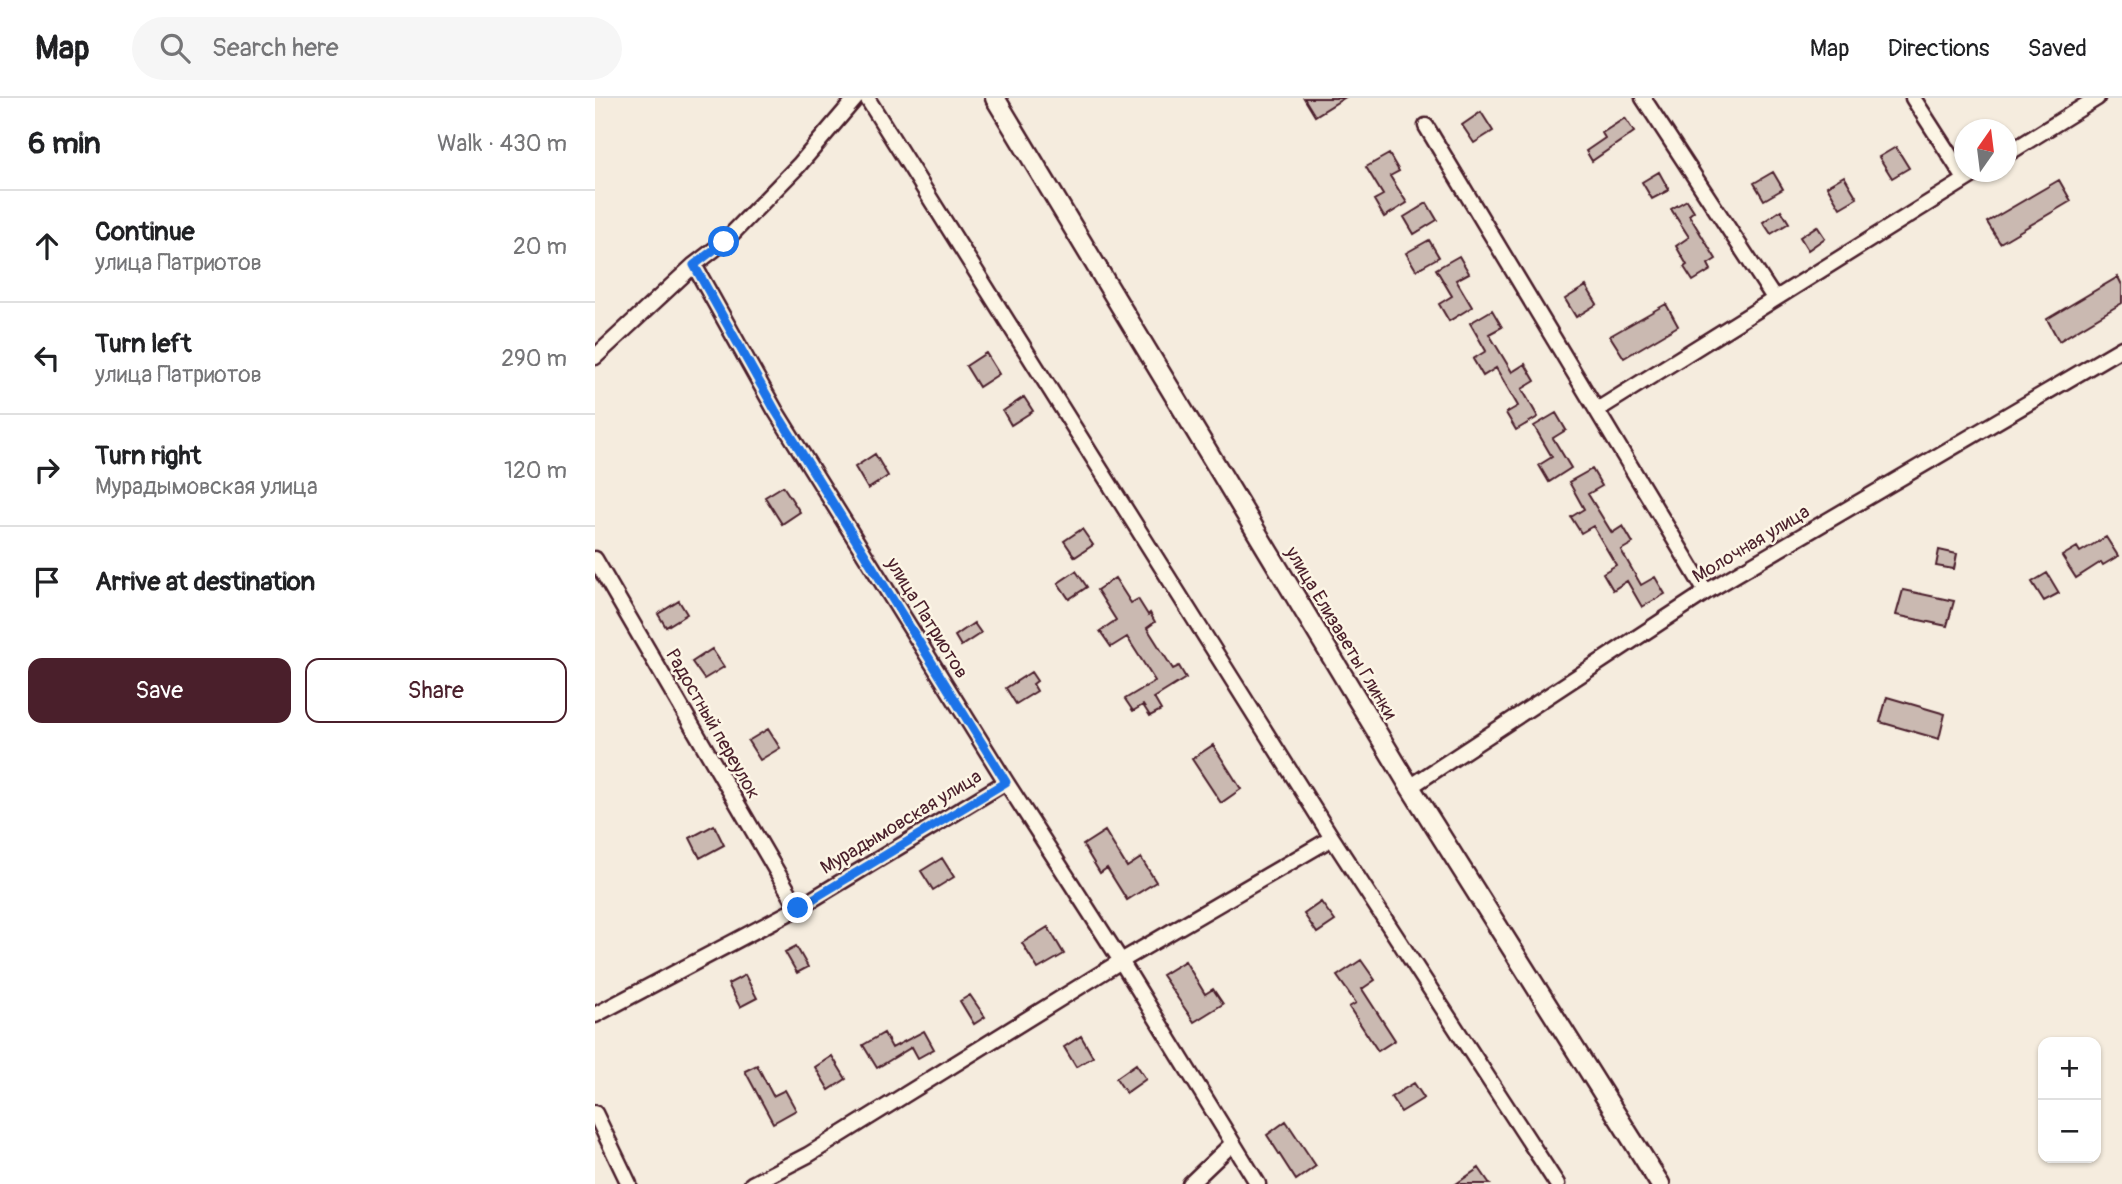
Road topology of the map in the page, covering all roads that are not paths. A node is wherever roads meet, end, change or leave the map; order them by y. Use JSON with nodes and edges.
{"nodes":[{"id":1,"x":856,"y":98,"type":"edge"},
{"id":2,"x":867,"y":98,"type":"edge"},
{"id":3,"x":995,"y":98,"type":"edge"},
{"id":4,"x":1643,"y":98,"type":"edge"},
{"id":5,"x":1913,"y":98,"type":"edge"},
{"id":6,"x":2097,"y":98,"type":"edge"},
{"id":7,"x":1426,"y":126,"type":"dead end"},
{"id":8,"x":2017,"y":148,"type":"edge"},
{"id":9,"x":1954,"y":152,"type":"edge"},
{"id":10,"x":1961,"y":182,"type":"edge"},
{"id":11,"x":694,"y":265,"type":"junction"},
{"id":12,"x":1774,"y":298,"type":"junction"},
{"id":13,"x":2122,"y":348,"type":"edge"},
{"id":14,"x":595,"y":357,"type":"edge"},
{"id":15,"x":1597,"y":410,"type":"junction"},
{"id":16,"x":595,"y":559,"type":"edge"},
{"id":17,"x":1706,"y":592,"type":"junction"},
{"id":18,"x":1006,"y":782,"type":"junction"},
{"id":19,"x":1410,"y":787,"type":"junction"},
{"id":20,"x":1332,"y":838,"type":"junction"},
{"id":21,"x":798,"y":908,"type":"junction"},
{"id":22,"x":1121,"y":961,"type":"junction"},
{"id":23,"x":595,"y":1015,"type":"edge"},
{"id":24,"x":595,"y":1113,"type":"edge"},
{"id":25,"x":1233,"y":1143,"type":"junction"},
{"id":26,"x":629,"y":1184,"type":"edge"},
{"id":27,"x":752,"y":1184,"type":"edge"},
{"id":28,"x":1190,"y":1184,"type":"edge"},
{"id":29,"x":1258,"y":1184,"type":"edge"},
{"id":30,"x":1557,"y":1184,"type":"edge"},
{"id":31,"x":1660,"y":1184,"type":"edge"}],
"edges":[{"from":1,"to":11,"type":"street"},
{"from":2,"to":20,"type":"street"},
{"from":3,"to":19,"type":"street","name":"улица Елизаветы Глинки"},
{"from":4,"to":12,"type":"street"},
{"from":5,"to":9,"type":"street"},
{"from":6,"to":8,"type":"street"},
{"from":7,"to":15,"type":"street"},
{"from":10,"to":12,"type":"street"},
{"from":11,"to":14,"type":"street"},
{"from":11,"to":18,"type":"street","name":"улица Патриотов"},
{"from":12,"to":15,"type":"street"},
{"from":13,"to":17,"type":"street","name":"Молочная улица"},
{"from":15,"to":17,"type":"street"},
{"from":16,"to":21,"type":"street","name":"Радостный переулок"},
{"from":17,"to":19,"type":"street","name":"Молочная улица"},
{"from":18,"to":21,"type":"street","name":"Мурадымовская улица"},
{"from":18,"to":22,"type":"street","name":"улица Патриотов"},
{"from":19,"to":31,"type":"street","name":"улица Елизаветы Глинки"},
{"from":20,"to":22,"type":"street"},
{"from":20,"to":30,"type":"street"},
{"from":21,"to":23,"type":"street","name":"Мурадымовская улица"},
{"from":22,"to":25,"type":"street","name":"улица Патриотов"},
{"from":22,"to":27,"type":"street"},
{"from":24,"to":26,"type":"street"},
{"from":25,"to":28,"type":"street"},
{"from":25,"to":29,"type":"street","name":"улица Патриотов"}]}
